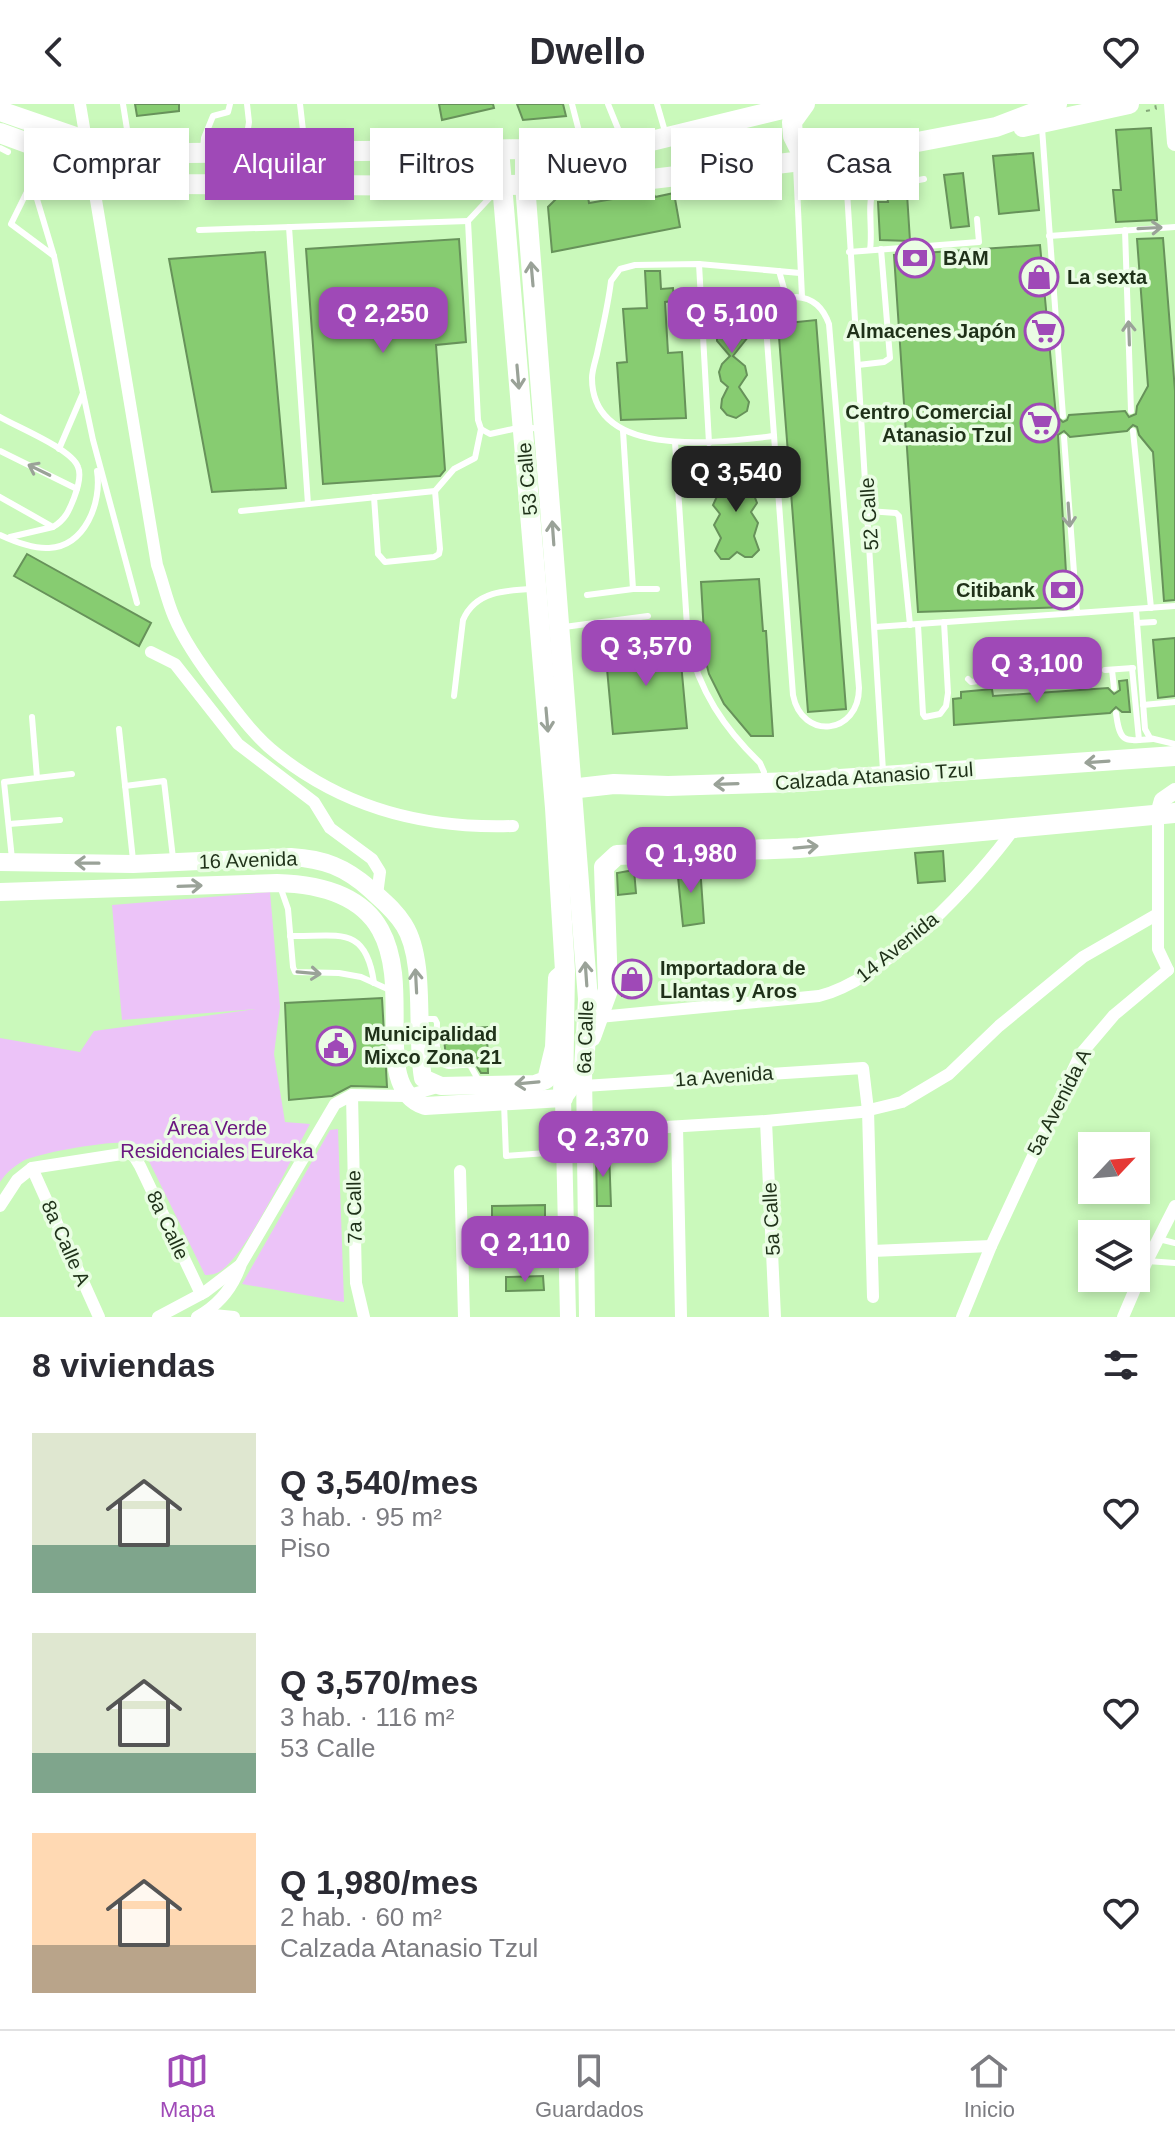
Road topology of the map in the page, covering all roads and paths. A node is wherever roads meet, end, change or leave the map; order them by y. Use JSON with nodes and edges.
{"nodes":[{"id":1,"x":80,"y":104,"type":"edge"},
{"id":2,"x":123,"y":104,"type":"edge"},
{"id":3,"x":230,"y":104,"type":"edge"},
{"id":4,"x":247,"y":104,"type":"edge"},
{"id":5,"x":300,"y":104,"type":"edge"},
{"id":6,"x":572,"y":104,"type":"edge"},
{"id":7,"x":608,"y":104,"type":"edge"},
{"id":8,"x":657,"y":104,"type":"edge"},
{"id":9,"x":804,"y":104,"type":"edge"},
{"id":10,"x":1012,"y":104,"type":"edge"},
{"id":11,"x":1057,"y":104,"type":"edge"},
{"id":12,"x":1129,"y":104,"type":"edge"},
{"id":13,"x":1155,"y":104,"type":"edge"},
{"id":14,"x":1164,"y":106,"type":"edge"},
{"id":15,"x":0,"y":111,"type":"edge"},
{"id":16,"x":1041,"y":123,"type":"junction"},
{"id":17,"x":996,"y":127,"type":"junction"},
{"id":18,"x":29,"y":128,"type":"edge"},
{"id":19,"x":84,"y":128,"type":"edge"},
{"id":20,"x":127,"y":128,"type":"edge"},
{"id":21,"x":248,"y":128,"type":"edge"},
{"id":22,"x":302,"y":128,"type":"edge"},
{"id":23,"x":578,"y":128,"type":"edge"},
{"id":24,"x":618,"y":128,"type":"edge"},
{"id":25,"x":965,"y":134,"type":"junction"},
{"id":26,"x":667,"y":138,"type":"junction"},
{"id":27,"x":655,"y":140,"type":"edge"},
{"id":28,"x":4,"y":142,"type":"edge"},
{"id":29,"x":24,"y":142,"type":"edge"},
{"id":30,"x":919,"y":142,"type":"edge"},
{"id":31,"x":1175,"y":143,"type":"edge"},
{"id":32,"x":798,"y":146,"type":"edge"},
{"id":33,"x":0,"y":148,"type":"edge"},
{"id":34,"x":189,"y":153,"type":"edge"},
{"id":35,"x":202,"y":153,"type":"junction"},
{"id":36,"x":205,"y":153,"type":"edge"},
{"id":37,"x":796,"y":161,"type":"joint"},
{"id":38,"x":655,"y":178,"type":"edge"},
{"id":39,"x":924,"y":179,"type":"dead end"},
{"id":40,"x":189,"y":184,"type":"edge"},
{"id":41,"x":370,"y":185,"type":"edge"},
{"id":42,"x":24,"y":195,"type":"edge"},
{"id":43,"x":503,"y":197,"type":"edge"},
{"id":44,"x":37,"y":200,"type":"edge"},
{"id":45,"x":96,"y":200,"type":"edge"},
{"id":46,"x":488,"y":200,"type":"edge"},
{"id":47,"x":526,"y":200,"type":"edge"},
{"id":48,"x":846,"y":200,"type":"edge"},
{"id":49,"x":977,"y":219,"type":"dead end"},
{"id":50,"x":468,"y":221,"type":"junction"},
{"id":51,"x":0,"y":222,"type":"edge"},
{"id":52,"x":11,"y":224,"type":"junction"},
{"id":53,"x":289,"y":227,"type":"junction"},
{"id":54,"x":1175,"y":227,"type":"edge"},
{"id":55,"x":199,"y":230,"type":"dead end"},
{"id":56,"x":1125,"y":230,"type":"junction"},
{"id":57,"x":1049,"y":236,"type":"junction"},
{"id":58,"x":881,"y":249,"type":"junction"},
{"id":59,"x":870,"y":250,"type":"junction"},
{"id":60,"x":849,"y":252,"type":"junction"},
{"id":61,"x":54,"y":256,"type":"junction"},
{"id":62,"x":699,"y":264,"type":"junction"},
{"id":63,"x":779,"y":271,"type":"junction"},
{"id":64,"x":800,"y":273,"type":"junction"},
{"id":65,"x":802,"y":297,"type":"junction"},
{"id":66,"x":787,"y":299,"type":"junction"},
{"id":67,"x":858,"y":365,"type":"junction"},
{"id":68,"x":84,"y":391,"type":"junction"},
{"id":69,"x":1131,"y":411,"type":"dead end"},
{"id":70,"x":1063,"y":416,"type":"dead end"},
{"id":71,"x":0,"y":417,"type":"edge"},
{"id":72,"x":522,"y":427,"type":"junction"},
{"id":73,"x":481,"y":429,"type":"junction"},
{"id":74,"x":544,"y":430,"type":"junction"},
{"id":75,"x":623,"y":431,"type":"junction"},
{"id":76,"x":1133,"y":431,"type":"dead end"},
{"id":77,"x":774,"y":436,"type":"junction"},
{"id":78,"x":1064,"y":437,"type":"dead end"},
{"id":79,"x":93,"y":440,"type":"junction"},
{"id":80,"x":675,"y":442,"type":"junction"},
{"id":81,"x":709,"y":443,"type":"junction"},
{"id":82,"x":59,"y":449,"type":"junction"},
{"id":83,"x":0,"y":451,"type":"edge"},
{"id":84,"x":77,"y":489,"type":"junction"},
{"id":85,"x":435,"y":491,"type":"junction"},
{"id":86,"x":0,"y":497,"type":"edge"},
{"id":87,"x":374,"y":497,"type":"junction"},
{"id":88,"x":308,"y":504,"type":"junction"},
{"id":89,"x":241,"y":511,"type":"dead end"},
{"id":90,"x":868,"y":511,"type":"junction"},
{"id":91,"x":53,"y":527,"type":"junction"},
{"id":92,"x":3,"y":536,"type":"edge"},
{"id":93,"x":546,"y":588,"type":"junction"},
{"id":94,"x":633,"y":589,"type":"junction"},
{"id":95,"x":657,"y":589,"type":"dead end"},
{"id":96,"x":587,"y":595,"type":"dead end"},
{"id":97,"x":137,"y":603,"type":"dead end"},
{"id":98,"x":1175,"y":606,"type":"edge"},
{"id":99,"x":1151,"y":608,"type":"junction"},
{"id":100,"x":1136,"y":609,"type":"junction"},
{"id":101,"x":1077,"y":613,"type":"junction"},
{"id":102,"x":648,"y":616,"type":"dead end"},
{"id":103,"x":944,"y":622,"type":"junction"},
{"id":104,"x":1154,"y":622,"type":"dead end"},
{"id":105,"x":1137,"y":623,"type":"junction"},
{"id":106,"x":910,"y":625,"type":"junction"},
{"id":107,"x":918,"y":625,"type":"junction"},
{"id":108,"x":560,"y":627,"type":"junction"},
{"id":109,"x":875,"y":627,"type":"junction"},
{"id":110,"x":151,"y":652,"type":"dead end"},
{"id":111,"x":1136,"y":668,"type":"junction"},
{"id":112,"x":1002,"y":678,"type":"dead end"},
{"id":113,"x":968,"y":679,"type":"dead end"},
{"id":114,"x":1114,"y":688,"type":"dead end"},
{"id":115,"x":454,"y":696,"type":"dead end"},
{"id":116,"x":1175,"y":702,"type":"edge"},
{"id":117,"x":1143,"y":705,"type":"junction"},
{"id":118,"x":567,"y":713,"type":"junction"},
{"id":119,"x":1116,"y":713,"type":"dead end"},
{"id":120,"x":32,"y":717,"type":"dead end"},
{"id":121,"x":119,"y":729,"type":"dead end"},
{"id":122,"x":1153,"y":739,"type":"junction"},
{"id":123,"x":1139,"y":740,"type":"junction"},
{"id":124,"x":1175,"y":744,"type":"edge"},
{"id":125,"x":1175,"y":756,"type":"edge"},
{"id":126,"x":72,"y":774,"type":"dead end"},
{"id":127,"x":883,"y":776,"type":"junction"},
{"id":128,"x":37,"y":778,"type":"junction"},
{"id":129,"x":763,"y":783,"type":"junction"},
{"id":130,"x":614,"y":784,"type":"junction"},
{"id":131,"x":125,"y":786,"type":"junction"},
{"id":132,"x":1175,"y":791,"type":"edge"},
{"id":133,"x":564,"y":798,"type":"junction"},
{"id":134,"x":1166,"y":813,"type":"edge"},
{"id":135,"x":60,"y":820,"type":"dead end"},
{"id":136,"x":9,"y":824,"type":"junction"},
{"id":137,"x":513,"y":826,"type":"dead end"},
{"id":138,"x":1016,"y":826,"type":"junction"},
{"id":139,"x":566,"y":834,"type":"junction"},
{"id":140,"x":6,"y":862,"type":"edge"},
{"id":141,"x":173,"y":862,"type":"junction"},
{"id":142,"x":133,"y":864,"type":"junction"},
{"id":143,"x":277,"y":883,"type":"junction"},
{"id":144,"x":0,"y":892,"type":"edge"},
{"id":145,"x":377,"y":895,"type":"junction"},
{"id":146,"x":1156,"y":915,"type":"junction"},
{"id":147,"x":290,"y":936,"type":"junction"},
{"id":148,"x":1171,"y":970,"type":"edge"},
{"id":149,"x":565,"y":971,"type":"junction"},
{"id":150,"x":374,"y":983,"type":"junction"},
{"id":151,"x":394,"y":992,"type":"junction"},
{"id":152,"x":599,"y":1017,"type":"junction"},
{"id":153,"x":419,"y":1019,"type":"junction"},
{"id":154,"x":584,"y":1069,"type":"junction"},
{"id":155,"x":480,"y":1084,"type":"junction"},
{"id":156,"x":435,"y":1085,"type":"junction"},
{"id":157,"x":352,"y":1095,"type":"junction"},
{"id":158,"x":406,"y":1096,"type":"junction"},
{"id":159,"x":563,"y":1098,"type":"junction"},
{"id":160,"x":504,"y":1102,"type":"junction"},
{"id":161,"x":868,"y":1110,"type":"junction"},
{"id":162,"x":766,"y":1121,"type":"junction"},
{"id":163,"x":677,"y":1127,"type":"junction"},
{"id":164,"x":584,"y":1132,"type":"junction"},
{"id":165,"x":565,"y":1152,"type":"junction"},
{"id":166,"x":32,"y":1168,"type":"junction"},
{"id":167,"x":460,"y":1171,"type":"dead end"},
{"id":168,"x":0,"y":1206,"type":"edge"},
{"id":169,"x":1175,"y":1206,"type":"edge"},
{"id":170,"x":1158,"y":1238,"type":"junction"},
{"id":171,"x":1175,"y":1243,"type":"edge"},
{"id":172,"x":991,"y":1246,"type":"junction"},
{"id":173,"x":872,"y":1251,"type":"junction"},
{"id":174,"x":1150,"y":1255,"type":"edge"},
{"id":175,"x":1150,"y":1261,"type":"edge"},
{"id":176,"x":1175,"y":1263,"type":"edge"},
{"id":177,"x":241,"y":1264,"type":"junction"},
{"id":178,"x":1134,"y":1292,"type":"edge"},
{"id":179,"x":201,"y":1294,"type":"junction"},
{"id":180,"x":873,"y":1297,"type":"dead end"},
{"id":181,"x":200,"y":1315,"type":"edge"},
{"id":182,"x":99,"y":1317,"type":"edge"},
{"id":183,"x":158,"y":1317,"type":"edge"},
{"id":184,"x":234,"y":1317,"type":"edge"},
{"id":185,"x":364,"y":1317,"type":"edge"},
{"id":186,"x":464,"y":1317,"type":"edge"},
{"id":187,"x":568,"y":1317,"type":"edge"},
{"id":188,"x":587,"y":1317,"type":"edge"},
{"id":189,"x":681,"y":1317,"type":"edge"},
{"id":190,"x":775,"y":1317,"type":"edge"},
{"id":191,"x":962,"y":1317,"type":"edge"},
{"id":192,"x":1123,"y":1317,"type":"edge"}],
"edges":[{"from":1,"to":19,"type":"street"},
{"from":2,"to":20,"type":"lane"},
{"from":3,"to":35,"type":"lane"},
{"from":4,"to":21,"type":"lane"},
{"from":5,"to":22,"type":"lane"},
{"from":6,"to":23,"type":"lane"},
{"from":7,"to":24,"type":"lane"},
{"from":8,"to":26,"type":"lane"},
{"from":9,"to":26,"type":"main road"},
{"from":9,"to":32,"type":"main road"},
{"from":10,"to":25,"type":"main road"},
{"from":11,"to":17,"type":"main road"},
{"from":12,"to":16,"type":"main road"},
{"from":13,"to":14,"type":"path"},
{"from":14,"to":31,"type":"street"},
{"from":15,"to":18,"type":"main road"},
{"from":16,"to":17,"type":"main road"},
{"from":16,"to":57,"type":"lane"},
{"from":17,"to":25,"type":"main road"},
{"from":25,"to":30,"type":"main road"},
{"from":26,"to":27,"type":"main road"},
{"from":28,"to":29,"type":"main road"},
{"from":28,"to":33,"type":"lane"},
{"from":34,"to":35,"type":"main road"},
{"from":35,"to":36,"type":"main road"},
{"from":37,"to":38,"type":"main road"},
{"from":37,"to":64,"type":"lane"},
{"from":39,"to":59,"type":"lane"},
{"from":40,"to":41,"type":"main road"},
{"from":42,"to":52,"type":"lane"},
{"from":43,"to":72,"type":"main road","name":"53 Calle","one_way":true},
{"from":44,"to":61,"type":"lane"},
{"from":45,"to":137,"type":"street"},
{"from":46,"to":50,"type":"lane"},
{"from":74,"to":47,"type":"main road","name":"53 Calle","one_way":true},
{"from":48,"to":60,"type":"lane","name":"52 Calle"},
{"from":49,"to":58,"type":"lane"},
{"from":50,"to":53,"type":"lane"},
{"from":50,"to":73,"type":"lane"},
{"from":51,"to":52,"type":"lane"},
{"from":52,"to":61,"type":"lane"},
{"from":53,"to":55,"type":"lane"},
{"from":53,"to":88,"type":"lane"},
{"from":56,"to":54,"type":"lane","one_way":true},
{"from":56,"to":57,"type":"lane"},
{"from":69,"to":56,"type":"lane","one_way":true},
{"from":57,"to":70,"type":"lane"},
{"from":58,"to":59,"type":"lane"},
{"from":58,"to":67,"type":"lane"},
{"from":59,"to":60,"type":"lane"},
{"from":60,"to":67,"type":"lane","name":"52 Calle"},
{"from":61,"to":68,"type":"lane"},
{"from":62,"to":63,"type":"lane"},
{"from":62,"to":75,"type":"lane"},
{"from":62,"to":81,"type":"lane"},
{"from":63,"to":64,"type":"lane"},
{"from":63,"to":66,"type":"lane"},
{"from":64,"to":65,"type":"lane"},
{"from":65,"to":66,"type":"lane"},
{"from":65,"to":77,"type":"lane"},
{"from":66,"to":77,"type":"lane"},
{"from":67,"to":90,"type":"lane","name":"52 Calle"},
{"from":68,"to":79,"type":"lane"},
{"from":68,"to":82,"type":"lane"},
{"from":71,"to":82,"type":"lane"},
{"from":72,"to":73,"type":"lane"},
{"from":72,"to":74,"type":"lane"},
{"from":72,"to":93,"type":"main road","name":"53 Calle"},
{"from":73,"to":85,"type":"lane"},
{"from":93,"to":74,"type":"main road","name":"53 Calle","one_way":true},
{"from":75,"to":80,"type":"lane"},
{"from":75,"to":94,"type":"lane"},
{"from":76,"to":99,"type":"lane"},
{"from":77,"to":81,"type":"lane"},
{"from":78,"to":101,"type":"lane","one_way":true},
{"from":79,"to":92,"type":"lane"},
{"from":79,"to":97,"type":"lane"},
{"from":80,"to":81,"type":"lane"},
{"from":80,"to":129,"type":"lane"},
{"from":82,"to":84,"type":"lane"},
{"from":84,"to":83,"type":"lane","one_way":true},
{"from":84,"to":91,"type":"lane"},
{"from":85,"to":87,"type":"lane"},
{"from":85,"to":87,"type":"lane"},
{"from":86,"to":91,"type":"lane"},
{"from":87,"to":88,"type":"lane"},
{"from":88,"to":89,"type":"lane"},
{"from":90,"to":106,"type":"lane"},
{"from":90,"to":109,"type":"lane","name":"52 Calle"},
{"from":91,"to":92,"type":"lane"},
{"from":93,"to":108,"type":"main road","name":"53 Calle"},
{"from":93,"to":115,"type":"lane"},
{"from":93,"to":133,"type":"main road","name":"53 Calle","one_way":true},
{"from":94,"to":95,"type":"lane"},
{"from":94,"to":96,"type":"lane"},
{"from":98,"to":99,"type":"lane"},
{"from":99,"to":100,"type":"lane"},
{"from":100,"to":101,"type":"lane"},
{"from":100,"to":105,"type":"lane"},
{"from":101,"to":103,"type":"lane"},
{"from":102,"to":108,"type":"lane"},
{"from":103,"to":107,"type":"lane"},
{"from":103,"to":107,"type":"lane"},
{"from":104,"to":105,"type":"lane"},
{"from":105,"to":111,"type":"lane"},
{"from":106,"to":107,"type":"lane"},
{"from":106,"to":109,"type":"lane"},
{"from":108,"to":118,"type":"main road","name":"53 Calle"},
{"from":109,"to":127,"type":"lane","name":"52 Calle"},
{"from":110,"to":145,"type":"street"},
{"from":111,"to":114,"type":"lane"},
{"from":111,"to":117,"type":"lane"},
{"from":111,"to":123,"type":"lane"},
{"from":112,"to":113,"type":"lane"},
{"from":116,"to":117,"type":"lane"},
{"from":117,"to":122,"type":"lane"},
{"from":118,"to":130,"type":"main road"},
{"from":118,"to":133,"type":"main road","name":"53 Calle"},
{"from":119,"to":123,"type":"lane"},
{"from":120,"to":128,"type":"lane"},
{"from":121,"to":131,"type":"lane"},
{"from":122,"to":123,"type":"lane"},
{"from":122,"to":124,"type":"lane"},
{"from":125,"to":127,"type":"main road","name":"Calzada Atanasio Tzul","one_way":true},
{"from":126,"to":128,"type":"lane"},
{"from":127,"to":129,"type":"main road","name":"Calzada Atanasio Tzul"},
{"from":128,"to":136,"type":"lane"},
{"from":129,"to":130,"type":"main road","name":"Calzada Atanasio Tzul","one_way":true},
{"from":130,"to":133,"type":"main road","name":"Calzada Atanasio Tzul"},
{"from":131,"to":141,"type":"lane"},
{"from":131,"to":142,"type":"lane"},
{"from":132,"to":134,"type":"street"},
{"from":133,"to":139,"type":"main road","name":"6a Calle"},
{"from":134,"to":138,"type":"main road"},
{"from":134,"to":146,"type":"street","name":"5a Avenida A"},
{"from":135,"to":136,"type":"lane"},
{"from":136,"to":140,"type":"lane"},
{"from":138,"to":152,"type":"street","name":"14 Avenida"},
{"from":152,"to":138,"type":"main road","one_way":true},
{"from":139,"to":149,"type":"main road","name":"6a Calle"},
{"from":154,"to":139,"type":"main road","name":"6a Calle","one_way":true},
{"from":142,"to":140,"type":"main road","name":"16 Avenida","one_way":true},
{"from":141,"to":142,"type":"main road","name":"16 Avenida"},
{"from":141,"to":145,"type":"main road","name":"16 Avenida"},
{"from":144,"to":143,"type":"main road","name":"16 Avenida","one_way":true},
{"from":143,"to":147,"type":"lane"},
{"from":143,"to":151,"type":"main road","name":"16 Avenida"},
{"from":153,"to":145,"type":"main road","name":"16 Avenida","one_way":true},
{"from":146,"to":148,"type":"street","name":"5a Avenida A"},
{"from":146,"to":161,"type":"street"},
{"from":147,"to":150,"type":"lane"},
{"from":147,"to":150,"type":"lane","one_way":true},
{"from":148,"to":172,"type":"street","name":"5a Avenida A"},
{"from":149,"to":155,"type":"main road","one_way":true},
{"from":149,"to":159,"type":"main road","name":"6a Calle"},
{"from":150,"to":151,"type":"lane"},
{"from":151,"to":158,"type":"main road","name":"16 Avenida"},
{"from":152,"to":154,"type":"main road"},
{"from":153,"to":155,"type":"lane"},
{"from":153,"to":156,"type":"main road","name":"16 Avenida"},
{"from":154,"to":159,"type":"main road"},
{"from":154,"to":161,"type":"street","name":"1a Avenida"},
{"from":154,"to":164,"type":"street","name":"6a Calle"},
{"from":155,"to":156,"type":"main road"},
{"from":156,"to":158,"type":"street"},
{"from":157,"to":158,"type":"street"},
{"from":157,"to":177,"type":"street"},
{"from":157,"to":185,"type":"street","name":"7a Calle"},
{"from":158,"to":160,"type":"main road"},
{"from":159,"to":160,"type":"main road"},
{"from":159,"to":165,"type":"street","name":"6a Calle"},
{"from":160,"to":165,"type":"lane"},
{"from":161,"to":162,"type":"street"},
{"from":161,"to":173,"type":"street"},
{"from":162,"to":163,"type":"street"},
{"from":162,"to":190,"type":"street","name":"5a Calle"},
{"from":163,"to":164,"type":"street"},
{"from":163,"to":189,"type":"street"},
{"from":164,"to":188,"type":"street","name":"6a Calle"},
{"from":165,"to":187,"type":"street","name":"6a Calle"},
{"from":166,"to":168,"type":"street"},
{"from":166,"to":179,"type":"street","name":"8a Calle"},
{"from":166,"to":182,"type":"street","name":"8a Calle A"},
{"from":167,"to":186,"type":"street"},
{"from":169,"to":170,"type":"street"},
{"from":170,"to":171,"type":"lane"},
{"from":170,"to":174,"type":"street"},
{"from":172,"to":173,"type":"street"},
{"from":172,"to":191,"type":"street","name":"5a Avenida A"},
{"from":173,"to":180,"type":"street"},
{"from":175,"to":176,"type":"lane"},
{"from":177,"to":179,"type":"street"},
{"from":177,"to":181,"type":"street"},
{"from":178,"to":192,"type":"street"},
{"from":179,"to":183,"type":"street"},
{"from":181,"to":184,"type":"street"}]}
